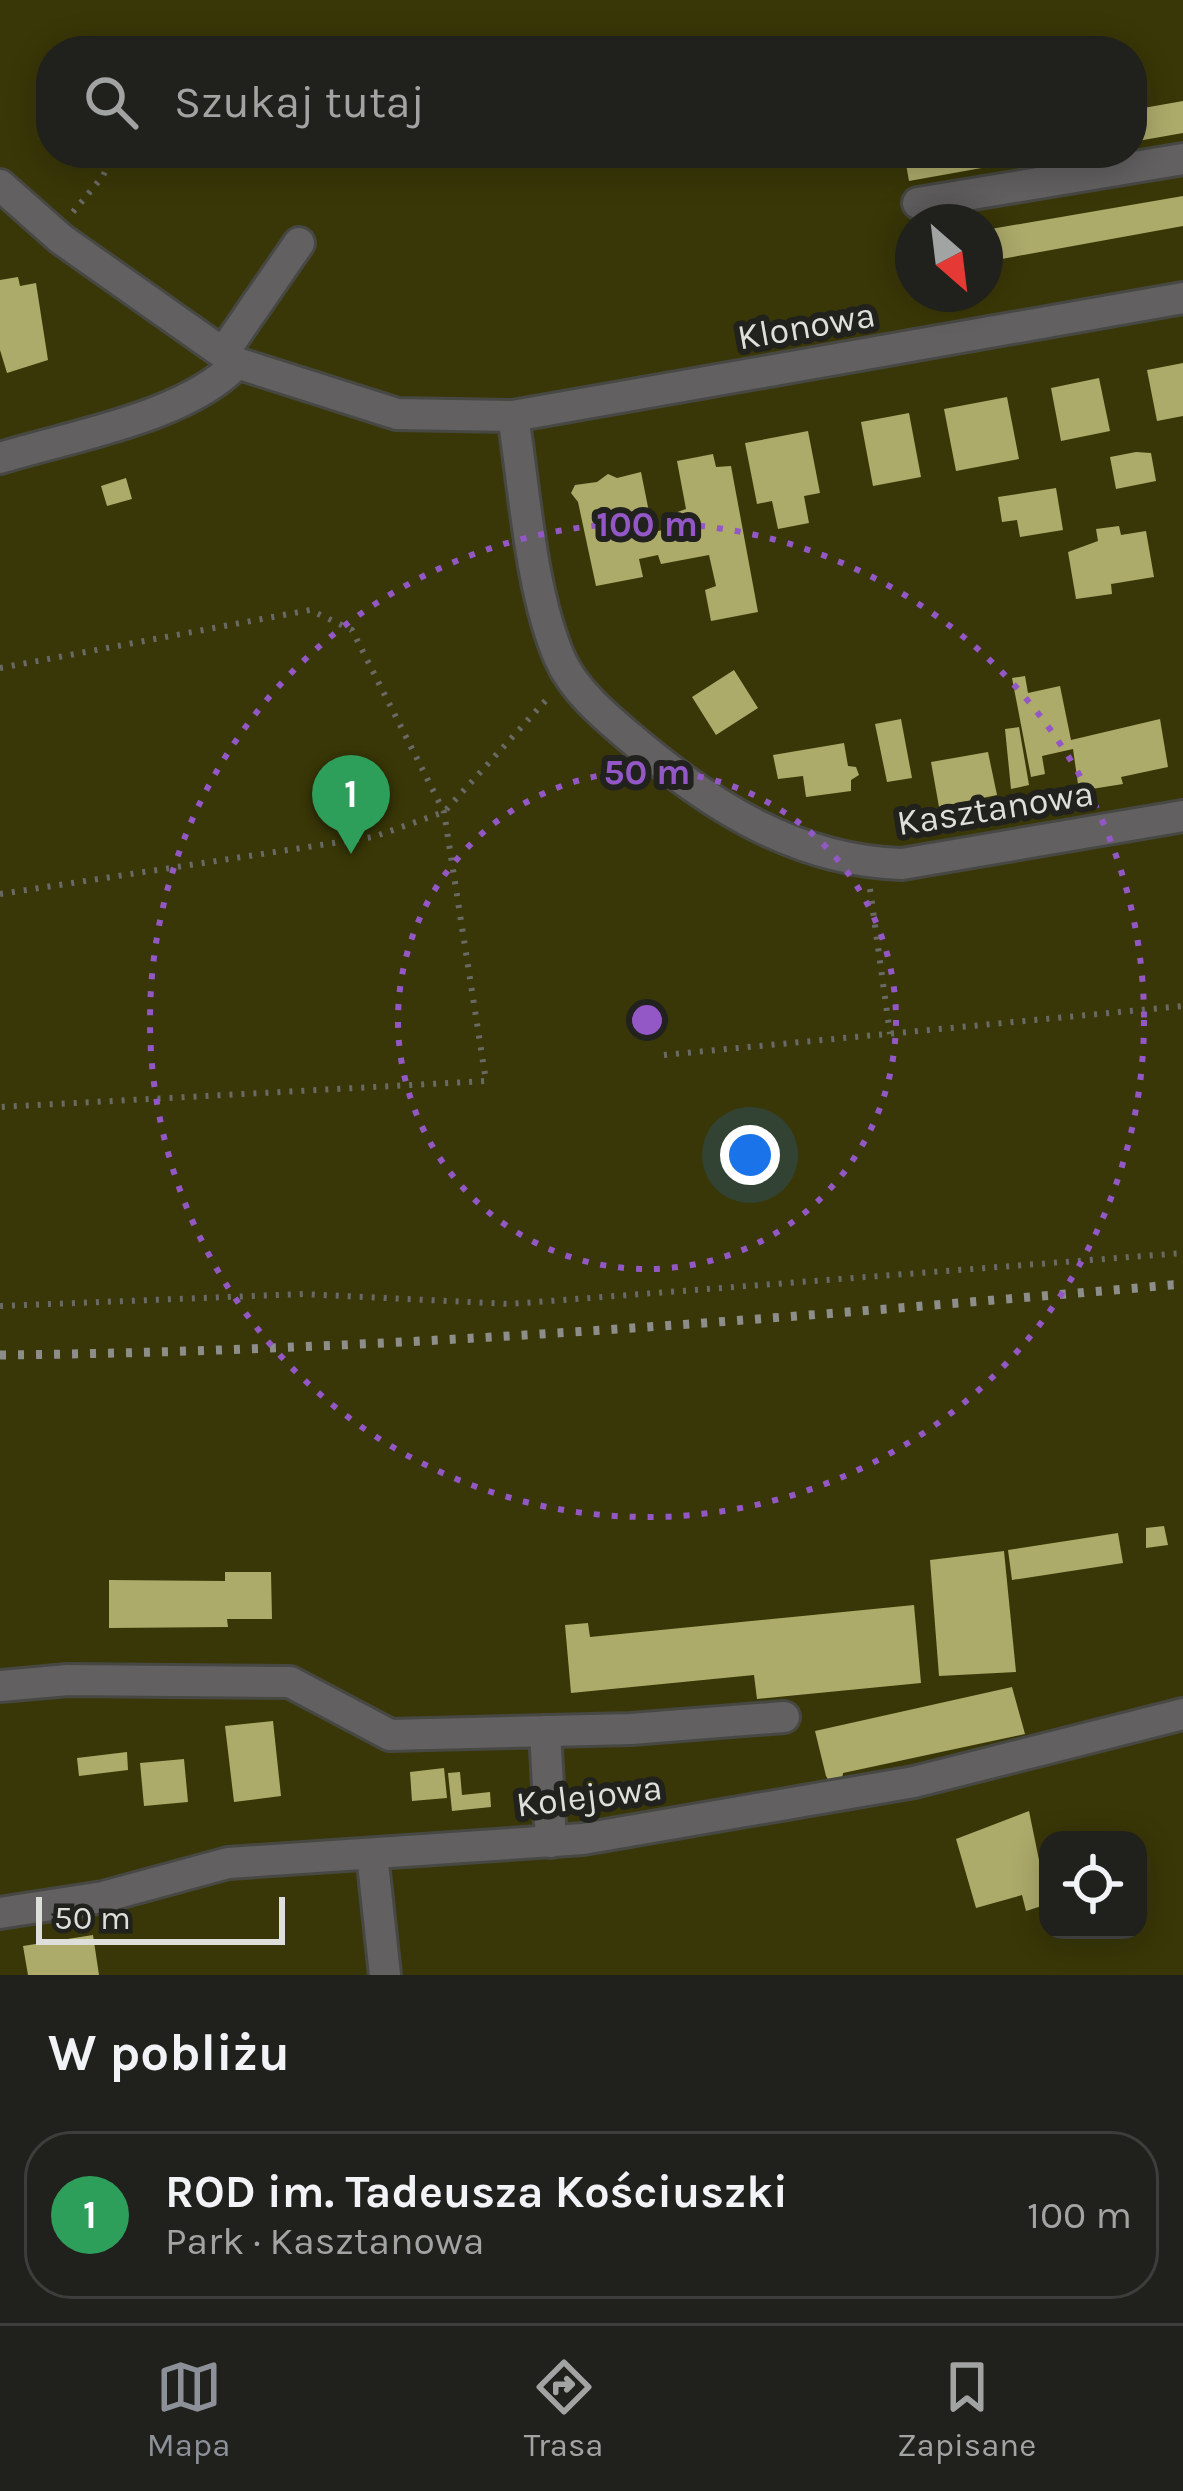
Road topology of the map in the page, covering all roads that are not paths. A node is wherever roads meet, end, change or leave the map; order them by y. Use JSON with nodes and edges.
{"nodes":[{"id":1,"x":1183,"y":158,"type":"edge"},
{"id":2,"x":1147,"y":164,"type":"edge"},
{"id":3,"x":1124,"y":168,"type":"edge"},
{"id":4,"x":0,"y":185,"type":"edge"},
{"id":5,"x":918,"y":203,"type":"dead end"},
{"id":6,"x":299,"y":243,"type":"dead end"},
{"id":7,"x":1183,"y":298,"type":"edge"},
{"id":8,"x":230,"y":358,"type":"junction"},
{"id":9,"x":513,"y":416,"type":"junction"},
{"id":10,"x":0,"y":458,"type":"edge"},
{"id":11,"x":1183,"y":816,"type":"edge"},
{"id":12,"x":0,"y":1686,"type":"edge"},
{"id":13,"x":1183,"y":1714,"type":"edge"},
{"id":14,"x":784,"y":1717,"type":"dead end"},
{"id":15,"x":545,"y":1731,"type":"junction"},
{"id":16,"x":551,"y":1842,"type":"junction"},
{"id":17,"x":372,"y":1854,"type":"junction"},
{"id":18,"x":0,"y":1913,"type":"edge"},
{"id":19,"x":385,"y":1975,"type":"edge"}],
"edges":[{"from":1,"to":2,"type":"street"},
{"from":3,"to":5,"type":"street"},
{"from":4,"to":8,"type":"street","name":"Klonowa"},
{"from":6,"to":8,"type":"street"},
{"from":7,"to":9,"type":"street","name":"Klonowa"},
{"from":8,"to":9,"type":"street","name":"Klonowa"},
{"from":8,"to":10,"type":"street"},
{"from":9,"to":11,"type":"street","name":"Kasztanowa"},
{"from":12,"to":15,"type":"street"},
{"from":13,"to":16,"type":"street","name":"Kolejowa"},
{"from":14,"to":15,"type":"street"},
{"from":15,"to":16,"type":"street"},
{"from":16,"to":17,"type":"street","name":"Kolejowa"},
{"from":17,"to":18,"type":"street","name":"Kolejowa"},
{"from":17,"to":19,"type":"street"}]}
